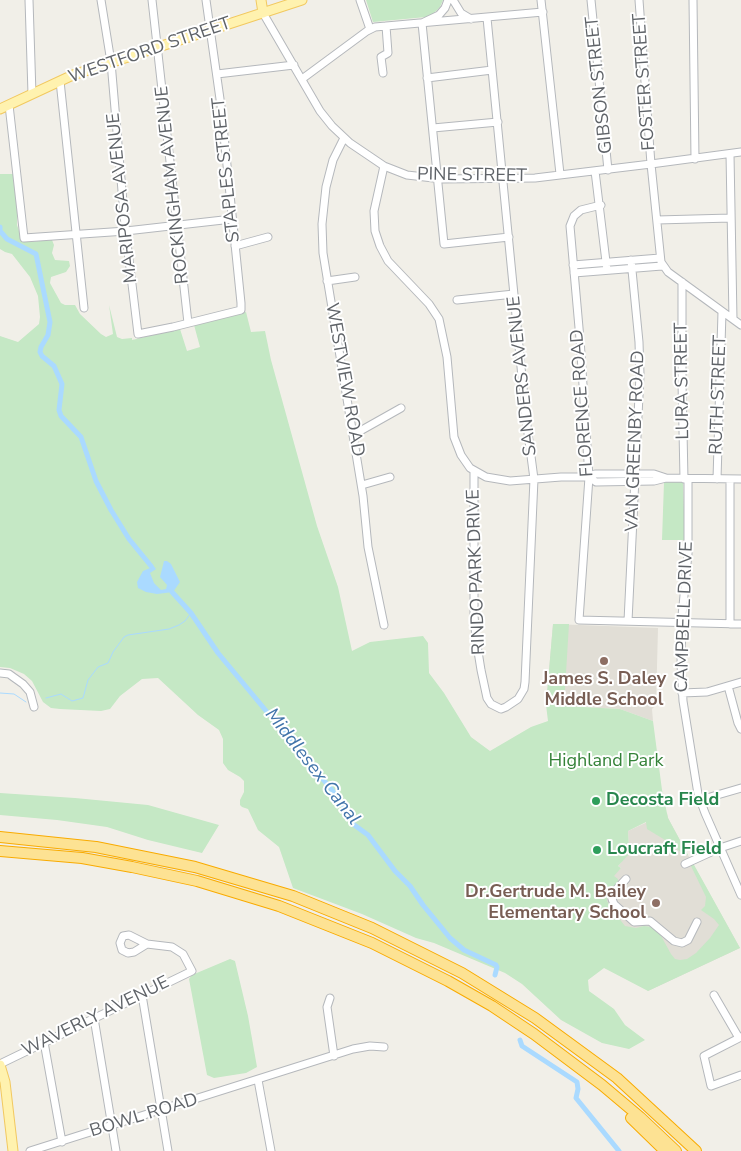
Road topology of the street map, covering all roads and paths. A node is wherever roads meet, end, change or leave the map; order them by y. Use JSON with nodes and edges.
{"nodes":[{"id":1,"x":29,"y":0,"type":"edge"},
{"id":2,"x":101,"y":0,"type":"edge"},
{"id":3,"x":152,"y":0,"type":"edge"},
{"id":4,"x":206,"y":0,"type":"edge"},
{"id":5,"x":261,"y":0,"type":"edge"},
{"id":6,"x":302,"y":0,"type":"edge"},
{"id":7,"x":360,"y":0,"type":"edge"},
{"id":8,"x":448,"y":0,"type":"edge"},
{"id":9,"x":453,"y":0,"type":"edge"},
{"id":10,"x":541,"y":0,"type":"edge"},
{"id":11,"x":592,"y":0,"type":"edge"},
{"id":12,"x":639,"y":0,"type":"edge"},
{"id":13,"x":693,"y":0,"type":"edge"},
{"id":14,"x":543,"y":12,"type":"junction"},
{"id":15,"x":264,"y":13,"type":"junction"},
{"id":16,"x":487,"y":18,"type":"junction"},
{"id":17,"x":472,"y":19,"type":"junction"},
{"id":18,"x":422,"y":23,"type":"junction"},
{"id":19,"x":386,"y":26,"type":"junction"},
{"id":20,"x":370,"y":29,"type":"junction"},
{"id":21,"x":211,"y":30,"type":"junction"},
{"id":22,"x":158,"y":47,"type":"junction"},
{"id":23,"x":111,"y":62,"type":"junction"},
{"id":24,"x":294,"y":65,"type":"junction"},
{"id":25,"x":492,"y":70,"type":"junction"},
{"id":26,"x":383,"y":73,"type":"dead end"},
{"id":27,"x":217,"y":74,"type":"junction"},
{"id":28,"x":428,"y":78,"type":"junction"},
{"id":29,"x":302,"y":79,"type":"junction"},
{"id":30,"x":60,"y":81,"type":"junction"},
{"id":31,"x":32,"y":94,"type":"junction"},
{"id":32,"x":4,"y":107,"type":"edge"},
{"id":33,"x":498,"y":122,"type":"junction"},
{"id":34,"x":433,"y":128,"type":"junction"},
{"id":35,"x":344,"y":138,"type":"junction"},
{"id":36,"x":741,"y":152,"type":"edge"},
{"id":37,"x":730,"y":154,"type":"junction"},
{"id":38,"x":695,"y":159,"type":"junction"},
{"id":39,"x":652,"y":164,"type":"junction"},
{"id":40,"x":384,"y":166,"type":"junction"},
{"id":41,"x":608,"y":170,"type":"junction"},
{"id":42,"x":595,"y":171,"type":"junction"},
{"id":43,"x":560,"y":174,"type":"junction"},
{"id":44,"x":503,"y":178,"type":"junction"},
{"id":45,"x":438,"y":179,"type":"junction"},
{"id":46,"x":600,"y":204,"type":"junction"},
{"id":47,"x":731,"y":218,"type":"junction"},
{"id":48,"x":232,"y":219,"type":"junction"},
{"id":49,"x":657,"y":220,"type":"junction"},
{"id":50,"x":177,"y":225,"type":"junction"},
{"id":51,"x":126,"y":231,"type":"junction"},
{"id":52,"x":76,"y":235,"type":"junction"},
{"id":53,"x":268,"y":237,"type":"dead end"},
{"id":54,"x":509,"y":237,"type":"junction"},
{"id":55,"x":235,"y":246,"type":"junction"},
{"id":56,"x":660,"y":258,"type":"junction"},
{"id":57,"x":631,"y":260,"type":"junction"},
{"id":58,"x":607,"y":262,"type":"junction"},
{"id":59,"x":573,"y":265,"type":"junction"},
{"id":60,"x":662,"y":266,"type":"junction"},
{"id":61,"x":632,"y":268,"type":"junction"},
{"id":62,"x":608,"y":270,"type":"junction"},
{"id":63,"x":574,"y":273,"type":"junction"},
{"id":64,"x":355,"y":277,"type":"dead end"},
{"id":65,"x":327,"y":281,"type":"junction"},
{"id":66,"x":682,"y":282,"type":"junction"},
{"id":67,"x":514,"y":294,"type":"junction"},
{"id":68,"x":457,"y":300,"type":"dead end"},
{"id":69,"x":84,"y":308,"type":"dead end"},
{"id":70,"x":722,"y":312,"type":"junction"},
{"id":71,"x":733,"y":319,"type":"junction"},
{"id":72,"x":188,"y":323,"type":"junction"},
{"id":73,"x":741,"y":325,"type":"edge"},
{"id":74,"x":401,"y":408,"type":"dead end"},
{"id":75,"x":353,"y":435,"type":"junction"},
{"id":76,"x":474,"y":471,"type":"junction"},
{"id":77,"x":390,"y":477,"type":"dead end"},
{"id":78,"x":589,"y":477,"type":"junction"},
{"id":79,"x":636,"y":477,"type":"junction"},
{"id":80,"x":534,"y":479,"type":"junction"},
{"id":81,"x":686,"y":479,"type":"junction"},
{"id":82,"x":717,"y":479,"type":"junction"},
{"id":83,"x":730,"y":479,"type":"junction"},
{"id":84,"x":741,"y":479,"type":"edge"},
{"id":85,"x":362,"y":485,"type":"junction"},
{"id":86,"x":628,"y":622,"type":"junction"},
{"id":87,"x":682,"y":623,"type":"junction"},
{"id":88,"x":730,"y":624,"type":"junction"},
{"id":89,"x":741,"y":624,"type":"edge"},
{"id":90,"x":384,"y":625,"type":"dead end"},
{"id":91,"x":0,"y":673,"type":"edge"},
{"id":92,"x":741,"y":682,"type":"edge"},
{"id":93,"x":728,"y":686,"type":"junction"},
{"id":94,"x":682,"y":693,"type":"junction"},
{"id":95,"x":490,"y":702,"type":"joint"},
{"id":96,"x":34,"y":707,"type":"dead end"},
{"id":97,"x":741,"y":729,"type":"edge"},
{"id":98,"x":741,"y":788,"type":"edge"},
{"id":99,"x":700,"y":800,"type":"junction"},
{"id":100,"x":0,"y":837,"type":"edge"},
{"id":101,"x":741,"y":841,"type":"edge"},
{"id":102,"x":720,"y":848,"type":"junction"},
{"id":103,"x":0,"y":851,"type":"edge"},
{"id":104,"x":685,"y":864,"type":"dead end"},
{"id":105,"x":626,"y":879,"type":"dead end"},
{"id":106,"x":741,"y":895,"type":"edge"},
{"id":107,"x":697,"y":922,"type":"dead end"},
{"id":108,"x":147,"y":944,"type":"dead end"},
{"id":109,"x":142,"y":995,"type":"junction"},
{"id":110,"x":714,"y":995,"type":"dead end"},
{"id":111,"x":330,"y":998,"type":"dead end"},
{"id":112,"x":94,"y":1018,"type":"junction"},
{"id":113,"x":740,"y":1038,"type":"edge"},
{"id":114,"x":44,"y":1042,"type":"junction"},
{"id":115,"x":548,"y":1044,"type":"junction"},
{"id":116,"x":384,"y":1048,"type":"dead end"},
{"id":117,"x":334,"y":1056,"type":"junction"},
{"id":118,"x":0,"y":1064,"type":"edge"},
{"id":119,"x":741,"y":1076,"type":"edge"},
{"id":120,"x":258,"y":1080,"type":"junction"},
{"id":121,"x":161,"y":1111,"type":"junction"},
{"id":122,"x":655,"y":1111,"type":"junction"},
{"id":123,"x":4,"y":1117,"type":"edge"},
{"id":124,"x":112,"y":1126,"type":"junction"},
{"id":125,"x":62,"y":1142,"type":"junction"},
{"id":126,"x":13,"y":1151,"type":"edge"},
{"id":127,"x":30,"y":1151,"type":"edge"},
{"id":128,"x":116,"y":1151,"type":"edge"},
{"id":129,"x":168,"y":1151,"type":"edge"},
{"id":130,"x":271,"y":1151,"type":"edge"},
{"id":131,"x":665,"y":1151,"type":"edge"},
{"id":132,"x":676,"y":1151,"type":"edge"},
{"id":133,"x":696,"y":1151,"type":"edge"},
{"id":134,"x":700,"y":1151,"type":"edge"}],
"edges":[{"from":1,"to":31,"type":"street"},
{"from":2,"to":23,"type":"street","name":"MARIPOSA AVENUE"},
{"from":3,"to":22,"type":"street","name":"ROCKINGHAM AVENUE"},
{"from":4,"to":21,"type":"street","name":"STAPLES STREET"},
{"from":5,"to":15,"type":"main road","name":"PINE STREET"},
{"from":6,"to":15,"type":"main road","name":"WESTFORD STREET"},
{"from":7,"to":20,"type":"street"},
{"from":8,"to":18,"type":"street"},
{"from":9,"to":17,"type":"street"},
{"from":10,"to":14,"type":"street"},
{"from":11,"to":41,"type":"street","name":"GIBSON STREET"},
{"from":12,"to":39,"type":"street","name":"FOSTER STREET"},
{"from":13,"to":38,"type":"street"},
{"from":14,"to":16,"type":"street"},
{"from":14,"to":43,"type":"street"},
{"from":15,"to":21,"type":"main road","name":"WESTFORD STREET"},
{"from":15,"to":24,"type":"street","name":"PINE STREET"},
{"from":16,"to":17,"type":"street"},
{"from":16,"to":25,"type":"street","name":"SANDERS AVENUE"},
{"from":17,"to":18,"type":"street"},
{"from":18,"to":19,"type":"street"},
{"from":18,"to":28,"type":"street"},
{"from":19,"to":20,"type":"street"},
{"from":19,"to":26,"type":"street"},
{"from":20,"to":29,"type":"street"},
{"from":21,"to":22,"type":"main road","name":"WESTFORD STREET"},
{"from":21,"to":27,"type":"street","name":"STAPLES STREET"},
{"from":22,"to":23,"type":"main road","name":"WESTFORD STREET"},
{"from":22,"to":50,"type":"street","name":"ROCKINGHAM AVENUE"},
{"from":23,"to":30,"type":"main road","name":"WESTFORD STREET"},
{"from":23,"to":51,"type":"street","name":"MARIPOSA AVENUE"},
{"from":24,"to":27,"type":"street"},
{"from":24,"to":29,"type":"street","name":"PINE STREET"},
{"from":25,"to":28,"type":"street"},
{"from":25,"to":33,"type":"street","name":"SANDERS AVENUE"},
{"from":27,"to":48,"type":"street","name":"STAPLES STREET"},
{"from":28,"to":34,"type":"street"},
{"from":29,"to":35,"type":"street","name":"PINE STREET"},
{"from":30,"to":31,"type":"main road","name":"WESTFORD STREET"},
{"from":30,"to":52,"type":"street"},
{"from":31,"to":32,"type":"main road","name":"WESTFORD STREET"},
{"from":32,"to":52,"type":"street"},
{"from":33,"to":34,"type":"street"},
{"from":33,"to":44,"type":"street","name":"SANDERS AVENUE"},
{"from":34,"to":45,"type":"street"},
{"from":35,"to":40,"type":"street","name":"PINE STREET"},
{"from":35,"to":65,"type":"street","name":"WESTVIEW ROAD"},
{"from":36,"to":37,"type":"street","name":"PINE STREET"},
{"from":37,"to":38,"type":"street","name":"PINE STREET"},
{"from":37,"to":47,"type":"street"},
{"from":38,"to":39,"type":"street","name":"PINE STREET"},
{"from":39,"to":41,"type":"street","name":"PINE STREET"},
{"from":39,"to":49,"type":"street","name":"FOSTER STREET"},
{"from":40,"to":45,"type":"street","name":"PINE STREET"},
{"from":40,"to":76,"type":"street"},
{"from":41,"to":42,"type":"street","name":"PINE STREET"},
{"from":42,"to":43,"type":"street","name":"PINE STREET"},
{"from":42,"to":46,"type":"street"},
{"from":43,"to":44,"type":"street","name":"PINE STREET"},
{"from":44,"to":45,"type":"street","name":"PINE STREET"},
{"from":44,"to":54,"type":"street","name":"SANDERS AVENUE"},
{"from":45,"to":54,"type":"street"},
{"from":46,"to":58,"type":"street"},
{"from":46,"to":59,"type":"street","name":"FLORENCE ROAD"},
{"from":47,"to":49,"type":"street"},
{"from":47,"to":71,"type":"street"},
{"from":48,"to":50,"type":"street"},
{"from":48,"to":55,"type":"street","name":"STAPLES STREET"},
{"from":49,"to":56,"type":"street","name":"FOSTER STREET"},
{"from":50,"to":51,"type":"street"},
{"from":50,"to":72,"type":"street","name":"ROCKINGHAM AVENUE"},
{"from":51,"to":52,"type":"street"},
{"from":51,"to":72,"type":"street","name":"MARIPOSA AVENUE"},
{"from":52,"to":69,"type":"street"},
{"from":53,"to":55,"type":"street"},
{"from":54,"to":67,"type":"street","name":"SANDERS AVENUE"},
{"from":55,"to":72,"type":"street","name":"STAPLES STREET"},
{"from":56,"to":57,"type":"street"},
{"from":56,"to":60,"type":"street","name":"FOSTER STREET"},
{"from":57,"to":58,"type":"street"},
{"from":57,"to":61,"type":"street","name":"VAN GREENBY ROAD"},
{"from":58,"to":59,"type":"street"},
{"from":58,"to":62,"type":"street"},
{"from":59,"to":63,"type":"street","name":"FLORENCE ROAD"},
{"from":60,"to":61,"type":"street"},
{"from":60,"to":66,"type":"street"},
{"from":61,"to":62,"type":"street"},
{"from":61,"to":79,"type":"street","name":"VAN GREENBY ROAD"},
{"from":62,"to":63,"type":"street"},
{"from":63,"to":78,"type":"street","name":"FLORENCE ROAD"},
{"from":64,"to":65,"type":"street"},
{"from":65,"to":75,"type":"street","name":"WESTVIEW ROAD"},
{"from":66,"to":70,"type":"street"},
{"from":66,"to":81,"type":"street","name":"LURA STREET"},
{"from":67,"to":68,"type":"street"},
{"from":67,"to":80,"type":"street","name":"SANDERS AVENUE"},
{"from":70,"to":71,"type":"street"},
{"from":70,"to":82,"type":"street","name":"RUTH STREET"},
{"from":71,"to":73,"type":"street"},
{"from":74,"to":75,"type":"street"},
{"from":75,"to":85,"type":"street","name":"WESTVIEW ROAD"},
{"from":76,"to":80,"type":"street"},
{"from":76,"to":95,"type":"street","name":"RINDO PARK DRIVE"},
{"from":77,"to":85,"type":"street"},
{"from":78,"to":79,"type":"street"},
{"from":78,"to":80,"type":"street"},
{"from":78,"to":86,"type":"street","name":"FLORENCE ROAD"},
{"from":79,"to":81,"type":"street"},
{"from":79,"to":86,"type":"street","name":"VAN GREENBY ROAD"},
{"from":80,"to":95,"type":"street","name":"SANDERS AVENUE"},
{"from":81,"to":82,"type":"street"},
{"from":81,"to":87,"type":"street","name":"CAMPBELL DRIVE"},
{"from":82,"to":83,"type":"street"},
{"from":83,"to":84,"type":"street"},
{"from":83,"to":88,"type":"street"},
{"from":85,"to":90,"type":"street","name":"WESTVIEW ROAD"},
{"from":86,"to":87,"type":"street"},
{"from":87,"to":88,"type":"street"},
{"from":87,"to":94,"type":"street","name":"CAMPBELL DRIVE"},
{"from":88,"to":89,"type":"street"},
{"from":91,"to":96,"type":"street"},
{"from":92,"to":93,"type":"street"},
{"from":93,"to":94,"type":"street"},
{"from":93,"to":97,"type":"street"},
{"from":94,"to":99,"type":"street","name":"CAMPBELL DRIVE"},
{"from":98,"to":99,"type":"street"},
{"from":99,"to":102,"type":"street","name":"CAMPBELL DRIVE"},
{"from":100,"to":122,"type":"highway"},
{"from":101,"to":102,"type":"street"},
{"from":102,"to":104,"type":"street"},
{"from":102,"to":106,"type":"street","name":"CAMPBELL DRIVE"},
{"from":103,"to":115,"type":"highway"},
{"from":105,"to":107,"type":"street"},
{"from":108,"to":109,"type":"street","name":"WAVERLY AVENUE"},
{"from":109,"to":112,"type":"street","name":"WAVERLY AVENUE"},
{"from":109,"to":121,"type":"street"},
{"from":110,"to":113,"type":"street"},
{"from":111,"to":117,"type":"street"},
{"from":112,"to":114,"type":"street","name":"WAVERLY AVENUE"},
{"from":112,"to":124,"type":"street"},
{"from":113,"to":119,"type":"street"},
{"from":114,"to":118,"type":"street","name":"WAVERLY AVENUE"},
{"from":114,"to":125,"type":"street"},
{"from":115,"to":131,"type":"highway"},
{"from":115,"to":132,"type":"highway"},
{"from":116,"to":117,"type":"street","name":"BOWL ROAD"},
{"from":117,"to":120,"type":"street","name":"BOWL ROAD"},
{"from":118,"to":123,"type":"main road"},
{"from":120,"to":121,"type":"street","name":"BOWL ROAD"},
{"from":120,"to":130,"type":"street"},
{"from":121,"to":124,"type":"street","name":"BOWL ROAD"},
{"from":121,"to":129,"type":"street"},
{"from":122,"to":133,"type":"highway"},
{"from":122,"to":134,"type":"highway"},
{"from":123,"to":126,"type":"main road"},
{"from":124,"to":125,"type":"street","name":"BOWL ROAD"},
{"from":124,"to":128,"type":"street"},
{"from":125,"to":127,"type":"street","name":"BOWL ROAD"}]}
